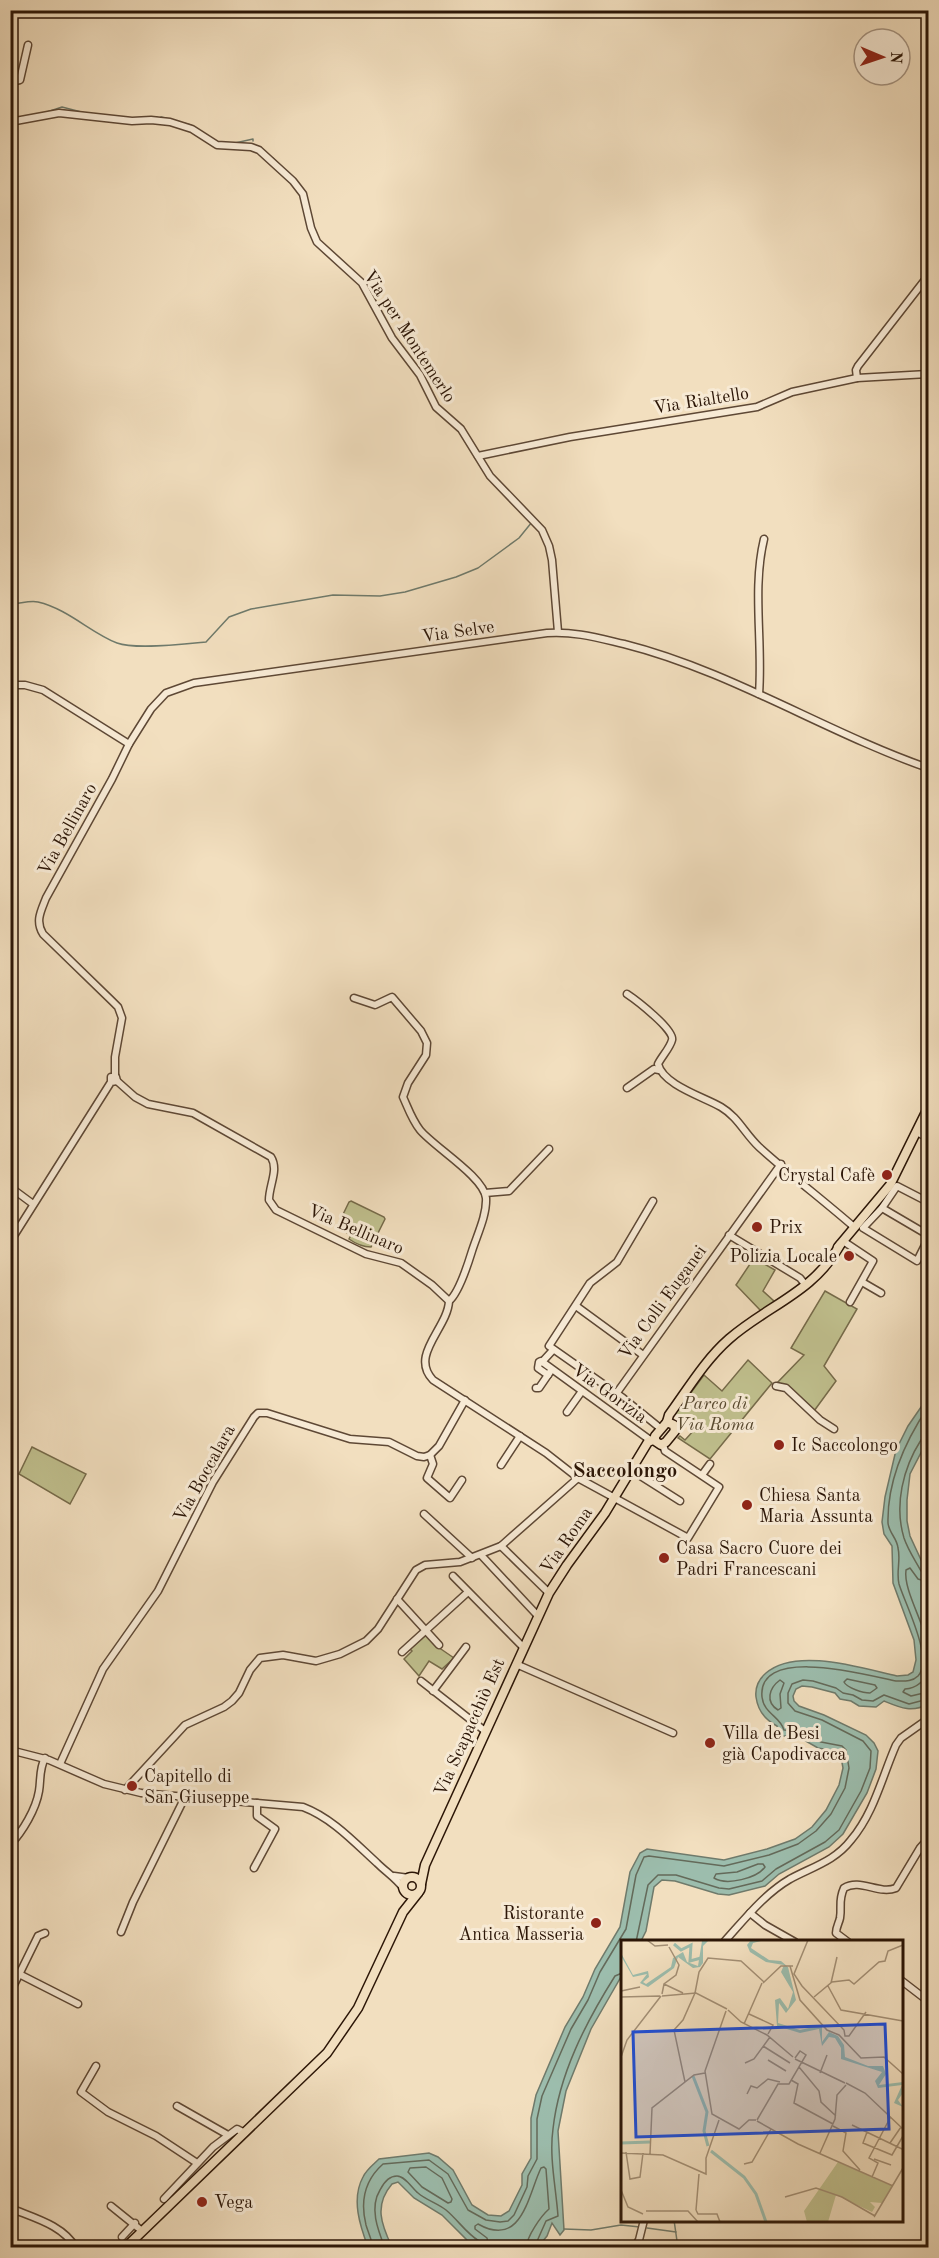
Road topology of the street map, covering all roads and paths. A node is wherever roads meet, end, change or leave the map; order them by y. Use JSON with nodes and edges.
{"nodes":[{"id":1,"x":28,"y":45,"type":"dead end"},
{"id":2,"x":10,"y":82,"type":"edge"},
{"id":3,"x":10,"y":122,"type":"edge"},
{"id":4,"x":924,"y":281,"type":"dead end"},
{"id":5,"x":928,"y":374,"type":"edge"},
{"id":6,"x":857,"y":378,"type":"junction"},
{"id":7,"x":478,"y":456,"type":"junction"},
{"id":8,"x":764,"y":539,"type":"dead end"},
{"id":9,"x":558,"y":632,"type":"junction"},
{"id":10,"x":10,"y":685,"type":"edge"},
{"id":11,"x":759,"y":694,"type":"junction"},
{"id":12,"x":129,"y":744,"type":"junction"},
{"id":13,"x":928,"y":768,"type":"edge"},
{"id":14,"x":627,"y":994,"type":"dead end"},
{"id":15,"x":354,"y":998,"type":"dead end"},
{"id":16,"x":659,"y":1070,"type":"junction"},
{"id":17,"x":114,"y":1080,"type":"junction"},
{"id":18,"x":627,"y":1088,"type":"dead end"},
{"id":19,"x":928,"y":1108,"type":"edge"},
{"id":20,"x":917,"y":1132,"type":"junction"},
{"id":21,"x":928,"y":1138,"type":"edge"},
{"id":22,"x":549,"y":1149,"type":"dead end"},
{"id":23,"x":781,"y":1164,"type":"junction"},
{"id":24,"x":10,"y":1187,"type":"edge"},
{"id":25,"x":485,"y":1193,"type":"junction"},
{"id":26,"x":887,"y":1195,"type":"junction"},
{"id":27,"x":653,"y":1201,"type":"dead end"},
{"id":28,"x":928,"y":1202,"type":"edge"},
{"id":29,"x":33,"y":1204,"type":"junction"},
{"id":30,"x":882,"y":1208,"type":"junction"},
{"id":31,"x":868,"y":1217,"type":"junction"},
{"id":32,"x":729,"y":1235,"type":"junction"},
{"id":33,"x":846,"y":1237,"type":"junction"},
{"id":34,"x":928,"y":1237,"type":"edge"},
{"id":35,"x":10,"y":1242,"type":"edge"},
{"id":36,"x":862,"y":1282,"type":"junction"},
{"id":37,"x":804,"y":1283,"type":"junction"},
{"id":38,"x":795,"y":1293,"type":"junction"},
{"id":39,"x":881,"y":1293,"type":"dead end"},
{"id":40,"x":449,"y":1301,"type":"junction"},
{"id":41,"x":850,"y":1302,"type":"dead end"},
{"id":42,"x":576,"y":1306,"type":"junction"},
{"id":43,"x":553,"y":1350,"type":"junction"},
{"id":44,"x":643,"y":1355,"type":"junction"},
{"id":45,"x":550,"y":1372,"type":"junction"},
{"id":46,"x":776,"y":1386,"type":"dead end"},
{"id":47,"x":536,"y":1388,"type":"dead end"},
{"id":48,"x":616,"y":1390,"type":"junction"},
{"id":49,"x":582,"y":1391,"type":"junction"},
{"id":50,"x":465,"y":1400,"type":"junction"},
{"id":51,"x":567,"y":1412,"type":"dead end"},
{"id":52,"x":662,"y":1425,"type":"junction"},
{"id":53,"x":834,"y":1429,"type":"dead end"},
{"id":54,"x":520,"y":1436,"type":"junction"},
{"id":55,"x":652,"y":1439,"type":"junction"},
{"id":56,"x":663,"y":1444,"type":"junction"},
{"id":57,"x":430,"y":1455,"type":"junction"},
{"id":58,"x":710,"y":1464,"type":"dead end"},
{"id":59,"x":501,"y":1465,"type":"dead end"},
{"id":60,"x":631,"y":1470,"type":"junction"},
{"id":61,"x":702,"y":1475,"type":"junction"},
{"id":62,"x":578,"y":1478,"type":"junction"},
{"id":63,"x":462,"y":1480,"type":"dead end"},
{"id":64,"x":615,"y":1497,"type":"junction"},
{"id":65,"x":680,"y":1501,"type":"dead end"},
{"id":66,"x":423,"y":1514,"type":"dead end"},
{"id":67,"x":501,"y":1546,"type":"junction"},
{"id":68,"x":481,"y":1555,"type":"junction"},
{"id":69,"x":472,"y":1558,"type":"junction"},
{"id":70,"x":453,"y":1576,"type":"dead end"},
{"id":71,"x":468,"y":1592,"type":"junction"},
{"id":72,"x":549,"y":1593,"type":"junction"},
{"id":73,"x":397,"y":1599,"type":"junction"},
{"id":74,"x":544,"y":1603,"type":"joint"},
{"id":75,"x":538,"y":1617,"type":"junction"},
{"id":76,"x":426,"y":1630,"type":"junction"},
{"id":77,"x":440,"y":1645,"type":"dead end"},
{"id":78,"x":466,"y":1647,"type":"dead end"},
{"id":79,"x":523,"y":1647,"type":"junction"},
{"id":80,"x":402,"y":1652,"type":"dead end"},
{"id":81,"x":516,"y":1664,"type":"junction"},
{"id":82,"x":421,"y":1681,"type":"dead end"},
{"id":83,"x":433,"y":1691,"type":"junction"},
{"id":84,"x":928,"y":1719,"type":"edge"},
{"id":85,"x":485,"y":1731,"type":"junction"},
{"id":86,"x":673,"y":1733,"type":"dead end"},
{"id":87,"x":10,"y":1750,"type":"edge"},
{"id":88,"x":45,"y":1758,"type":"junction"},
{"id":89,"x":60,"y":1764,"type":"junction"},
{"id":90,"x":124,"y":1790,"type":"junction"},
{"id":91,"x":185,"y":1797,"type":"junction"},
{"id":92,"x":257,"y":1803,"type":"junction"},
{"id":93,"x":928,"y":1839,"type":"edge"},
{"id":94,"x":10,"y":1845,"type":"edge"},
{"id":95,"x":424,"y":1865,"type":"junction"},
{"id":96,"x":254,"y":1869,"type":"dead end"},
{"id":97,"x":393,"y":1876,"type":"junction"},
{"id":98,"x":410,"y":1877,"type":"junction"},
{"id":99,"x":421,"y":1884,"type":"junction"},
{"id":100,"x":404,"y":1890,"type":"junction"},
{"id":101,"x":418,"y":1893,"type":"junction"},
{"id":102,"x":404,"y":1912,"type":"junction"},
{"id":103,"x":750,"y":1913,"type":"junction"},
{"id":104,"x":121,"y":1932,"type":"dead end"},
{"id":105,"x":45,"y":1933,"type":"dead end"},
{"id":106,"x":838,"y":1938,"type":"edge"},
{"id":107,"x":725,"y":1940,"type":"edge"},
{"id":108,"x":793,"y":1940,"type":"edge"},
{"id":109,"x":19,"y":1974,"type":"junction"},
{"id":110,"x":903,"y":1982,"type":"edge"},
{"id":111,"x":11,"y":1991,"type":"edge"},
{"id":112,"x":928,"y":2001,"type":"edge"},
{"id":113,"x":78,"y":2004,"type":"dead end"},
{"id":114,"x":96,"y":2066,"type":"dead end"},
{"id":115,"x":177,"y":2106,"type":"dead end"},
{"id":116,"x":245,"y":2133,"type":"junction"},
{"id":117,"x":228,"y":2135,"type":"junction"},
{"id":118,"x":197,"y":2163,"type":"junction"},
{"id":119,"x":164,"y":2199,"type":"dead end"},
{"id":120,"x":111,"y":2206,"type":"dead end"},
{"id":121,"x":10,"y":2208,"type":"edge"},
{"id":122,"x":644,"y":2222,"type":"edge"},
{"id":123,"x":135,"y":2223,"type":"junction"},
{"id":124,"x":142,"y":2231,"type":"junction"},
{"id":125,"x":122,"y":2237,"type":"dead end"},
{"id":126,"x":76,"y":2247,"type":"edge"},
{"id":127,"x":125,"y":2247,"type":"edge"},
{"id":128,"x":634,"y":2247,"type":"edge"}],
"edges":[{"from":1,"to":2,"type":"street"},
{"from":3,"to":7,"type":"street","name":"Via per Montemerlo"},
{"from":4,"to":6,"type":"street"},
{"from":5,"to":6,"type":"street","name":"Via Rialtello"},
{"from":6,"to":7,"type":"street","name":"Via Rialtello"},
{"from":7,"to":9,"type":"street","name":"Via per Montemerlo"},
{"from":8,"to":11,"type":"street"},
{"from":9,"to":11,"type":"street","name":"Via Selve"},
{"from":9,"to":12,"type":"street","name":"Via Selve"},
{"from":10,"to":12,"type":"street"},
{"from":11,"to":13,"type":"street","name":"Via Selve"},
{"from":12,"to":17,"type":"street","name":"Via Bellinaro"},
{"from":14,"to":16,"type":"street"},
{"from":15,"to":25,"type":"street"},
{"from":16,"to":18,"type":"street"},
{"from":16,"to":23,"type":"street"},
{"from":17,"to":29,"type":"street"},
{"from":17,"to":40,"type":"street","name":"Via Bellinaro"},
{"from":19,"to":20,"type":"main road"},
{"from":20,"to":21,"type":"street"},
{"from":20,"to":26,"type":"main road"},
{"from":22,"to":25,"type":"street"},
{"from":23,"to":32,"type":"street","name":"Via Colli Euganei"},
{"from":23,"to":33,"type":"street"},
{"from":24,"to":29,"type":"street"},
{"from":25,"to":40,"type":"street"},
{"from":26,"to":28,"type":"street"},
{"from":26,"to":30,"type":"street"},
{"from":26,"to":31,"type":"main road"},
{"from":27,"to":42,"type":"street"},
{"from":29,"to":35,"type":"street"},
{"from":30,"to":31,"type":"street"},
{"from":30,"to":34,"type":"street"},
{"from":31,"to":33,"type":"main road"},
{"from":31,"to":34,"type":"street"},
{"from":32,"to":37,"type":"street","name":"Via Colli Euganei"},
{"from":32,"to":44,"type":"street","name":"Via Colli Euganei"},
{"from":33,"to":36,"type":"street"},
{"from":33,"to":37,"type":"main road"},
{"from":33,"to":38,"type":"main road"},
{"from":36,"to":39,"type":"street"},
{"from":36,"to":41,"type":"street"},
{"from":37,"to":38,"type":"main road"},
{"from":38,"to":52,"type":"main road"},
{"from":40,"to":50,"type":"street"},
{"from":42,"to":43,"type":"street"},
{"from":42,"to":44,"type":"street"},
{"from":43,"to":45,"type":"street","name":"Via Gorizia"},
{"from":43,"to":48,"type":"street"},
{"from":44,"to":48,"type":"street","name":"Via Colli Euganei"},
{"from":45,"to":47,"type":"street","name":"Via Gorizia"},
{"from":45,"to":49,"type":"street","name":"Via Gorizia"},
{"from":46,"to":53,"type":"street"},
{"from":48,"to":52,"type":"street"},
{"from":49,"to":51,"type":"street"},
{"from":49,"to":55,"type":"street","name":"Via Gorizia"},
{"from":50,"to":54,"type":"street"},
{"from":50,"to":57,"type":"street"},
{"from":52,"to":55,"type":"main road","name":"Via Roma"},
{"from":52,"to":56,"type":"main road"},
{"from":54,"to":59,"type":"street"},
{"from":54,"to":62,"type":"street"},
{"from":55,"to":56,"type":"main road"},
{"from":55,"to":60,"type":"main road","name":"Via Roma"},
{"from":56,"to":61,"type":"street"},
{"from":57,"to":63,"type":"street"},
{"from":57,"to":89,"type":"street","name":"Via Boccalara"},
{"from":58,"to":61,"type":"street"},
{"from":60,"to":64,"type":"main road","name":"Via Roma"},
{"from":60,"to":65,"type":"street"},
{"from":61,"to":64,"type":"street"},
{"from":62,"to":64,"type":"street"},
{"from":62,"to":67,"type":"street"},
{"from":64,"to":72,"type":"main road","name":"Via Roma"},
{"from":66,"to":69,"type":"street"},
{"from":67,"to":68,"type":"street"},
{"from":67,"to":72,"type":"street"},
{"from":68,"to":69,"type":"street"},
{"from":68,"to":75,"type":"street"},
{"from":69,"to":73,"type":"street"},
{"from":70,"to":71,"type":"street"},
{"from":71,"to":76,"type":"street"},
{"from":71,"to":79,"type":"street"},
{"from":72,"to":74,"type":"main road","name":"Via Roma"},
{"from":73,"to":76,"type":"street"},
{"from":73,"to":90,"type":"street"},
{"from":74,"to":75,"type":"main road","name":"Via Scapacchiò Est"},
{"from":75,"to":79,"type":"main road","name":"Via Scapacchiò Est"},
{"from":76,"to":77,"type":"street"},
{"from":76,"to":80,"type":"street"},
{"from":78,"to":83,"type":"street"},
{"from":79,"to":81,"type":"main road","name":"Via Scapacchiò Est"},
{"from":81,"to":85,"type":"main road","name":"Via Scapacchiò Est"},
{"from":81,"to":86,"type":"street"},
{"from":82,"to":83,"type":"street"},
{"from":83,"to":85,"type":"street"},
{"from":84,"to":103,"type":"street"},
{"from":85,"to":95,"type":"main road","name":"Via Scapacchiò Est"},
{"from":87,"to":88,"type":"street"},
{"from":88,"to":89,"type":"street"},
{"from":88,"to":94,"type":"street"},
{"from":89,"to":90,"type":"street"},
{"from":90,"to":91,"type":"street"},
{"from":91,"to":92,"type":"street"},
{"from":91,"to":104,"type":"street"},
{"from":92,"to":96,"type":"street"},
{"from":92,"to":97,"type":"street"},
{"from":93,"to":106,"type":"street"},
{"from":95,"to":98,"type":"main road","name":"Via Scapacchiò Est"},
{"from":95,"to":99,"type":"main road","name":"Via Scapacchiò Est"},
{"from":97,"to":98,"type":"street"},
{"from":97,"to":100,"type":"street"},
{"from":98,"to":99,"type":"main road"},
{"from":98,"to":100,"type":"main road","name":"Via Scapacchiò Est"},
{"from":99,"to":101,"type":"main road","name":"Via Scapacchiò Est"},
{"from":100,"to":101,"type":"main road"},
{"from":100,"to":102,"type":"main road","name":"Via Scapacchiò Est"},
{"from":101,"to":102,"type":"main road","name":"Via Scapacchiò Est"},
{"from":102,"to":116,"type":"main road","name":"Via Scapacchiò Est"},
{"from":103,"to":107,"type":"street"},
{"from":103,"to":108,"type":"street"},
{"from":105,"to":109,"type":"street"},
{"from":109,"to":111,"type":"street"},
{"from":109,"to":113,"type":"street"},
{"from":110,"to":112,"type":"street"},
{"from":114,"to":118,"type":"street"},
{"from":115,"to":117,"type":"street"},
{"from":116,"to":117,"type":"street"},
{"from":116,"to":124,"type":"main road","name":"Via Scapacchiò Est"},
{"from":117,"to":118,"type":"street"},
{"from":118,"to":119,"type":"street"},
{"from":120,"to":123,"type":"street"},
{"from":121,"to":126,"type":"street"},
{"from":122,"to":128,"type":"street"},
{"from":123,"to":124,"type":"street"},
{"from":123,"to":125,"type":"street"},
{"from":124,"to":127,"type":"main road","name":"Via Scapacchiò Est"}]}
